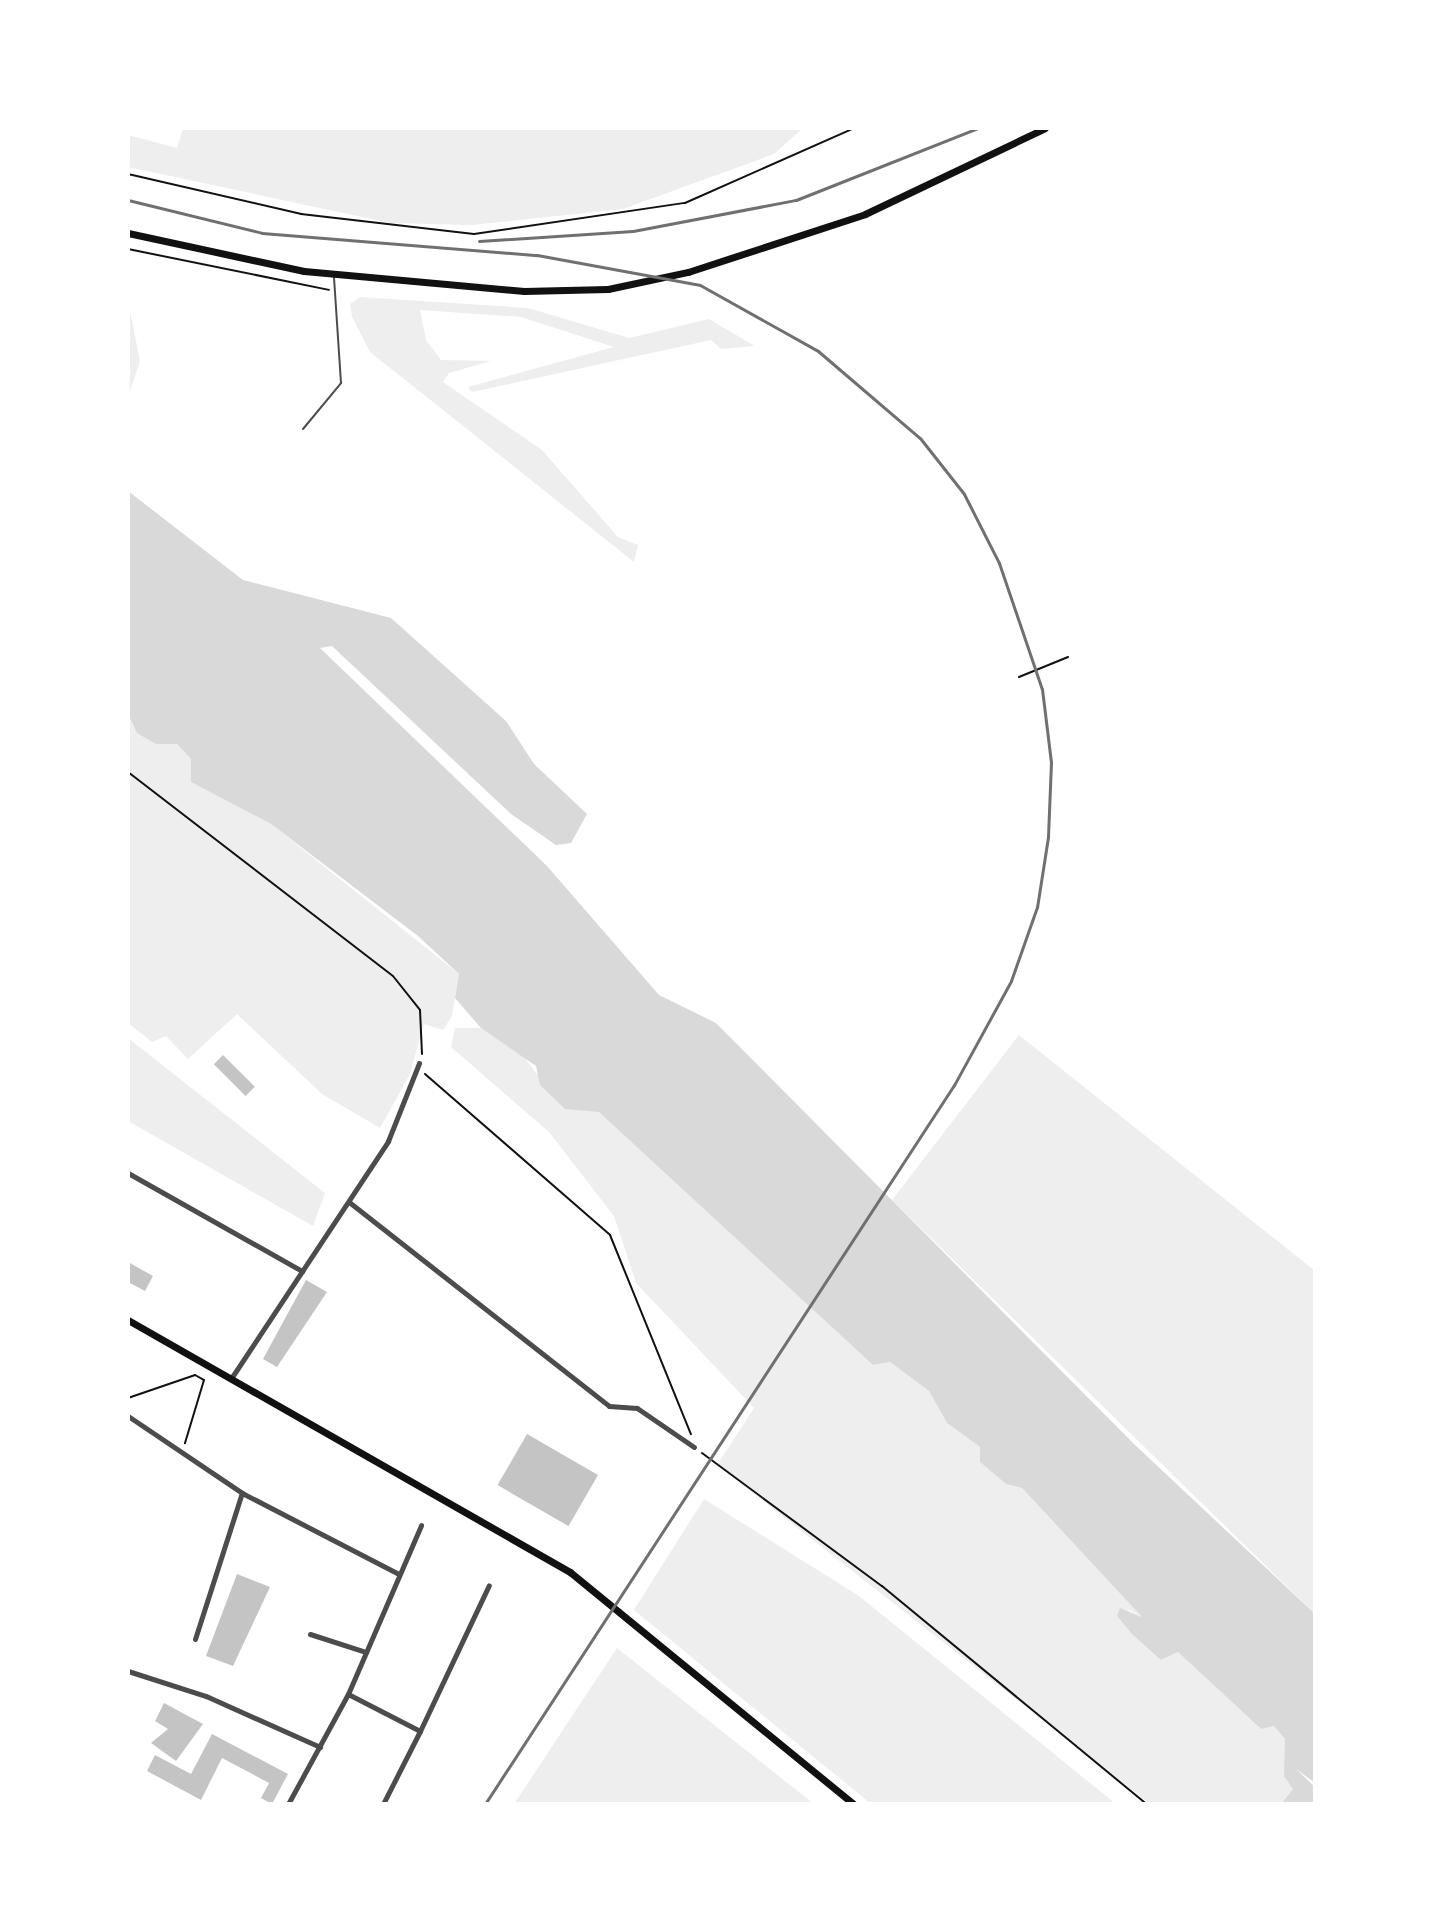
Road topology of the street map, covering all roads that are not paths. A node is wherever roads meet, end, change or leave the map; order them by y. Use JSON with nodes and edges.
{"nodes":[{"id":1,"x":1045,"y":128,"type":"edge"},
{"id":2,"x":128,"y":233,"type":"edge"},
{"id":3,"x":335,"y":274,"type":"junction"},
{"id":4,"x":303,"y":429,"type":"dead end"},
{"id":5,"x":419,"y":1063,"type":"road end"},
{"id":6,"x":128,"y":1173,"type":"edge"},
{"id":7,"x":349,"y":1202,"type":"junction"},
{"id":8,"x":302,"y":1271,"type":"junction"},
{"id":9,"x":128,"y":1320,"type":"edge"},
{"id":10,"x":232,"y":1377,"type":"junction"},
{"id":11,"x":128,"y":1416,"type":"edge"},
{"id":12,"x":694,"y":1447,"type":"road end"},
{"id":13,"x":242,"y":1493,"type":"junction"},
{"id":14,"x":421,"y":1525,"type":"dead end"},
{"id":15,"x":399,"y":1574,"type":"junction"},
{"id":16,"x":489,"y":1585,"type":"dead end"},
{"id":17,"x":310,"y":1634,"type":"dead end"},
{"id":18,"x":195,"y":1639,"type":"dead end"},
{"id":19,"x":366,"y":1652,"type":"junction"},
{"id":20,"x":128,"y":1671,"type":"edge"},
{"id":21,"x":348,"y":1694,"type":"junction"},
{"id":22,"x":420,"y":1731,"type":"junction"},
{"id":23,"x":320,"y":1747,"type":"junction"},
{"id":24,"x":288,"y":1804,"type":"edge"},
{"id":25,"x":383,"y":1804,"type":"edge"},
{"id":26,"x":853,"y":1804,"type":"edge"}],
"edges":[{"from":1,"to":3,"type":"main road"},
{"from":2,"to":3,"type":"main road"},
{"from":3,"to":4,"type":"lane"},
{"from":5,"to":7,"type":"street"},
{"from":6,"to":8,"type":"street"},
{"from":7,"to":8,"type":"street"},
{"from":7,"to":12,"type":"street"},
{"from":8,"to":10,"type":"street"},
{"from":9,"to":10,"type":"main road"},
{"from":10,"to":26,"type":"main road"},
{"from":11,"to":13,"type":"street"},
{"from":13,"to":15,"type":"street"},
{"from":13,"to":18,"type":"street"},
{"from":14,"to":15,"type":"street"},
{"from":15,"to":19,"type":"street"},
{"from":16,"to":22,"type":"street"},
{"from":17,"to":19,"type":"street"},
{"from":19,"to":21,"type":"street"},
{"from":20,"to":23,"type":"street"},
{"from":21,"to":22,"type":"street"},
{"from":21,"to":23,"type":"street"},
{"from":22,"to":25,"type":"street"},
{"from":23,"to":24,"type":"street"}]}
